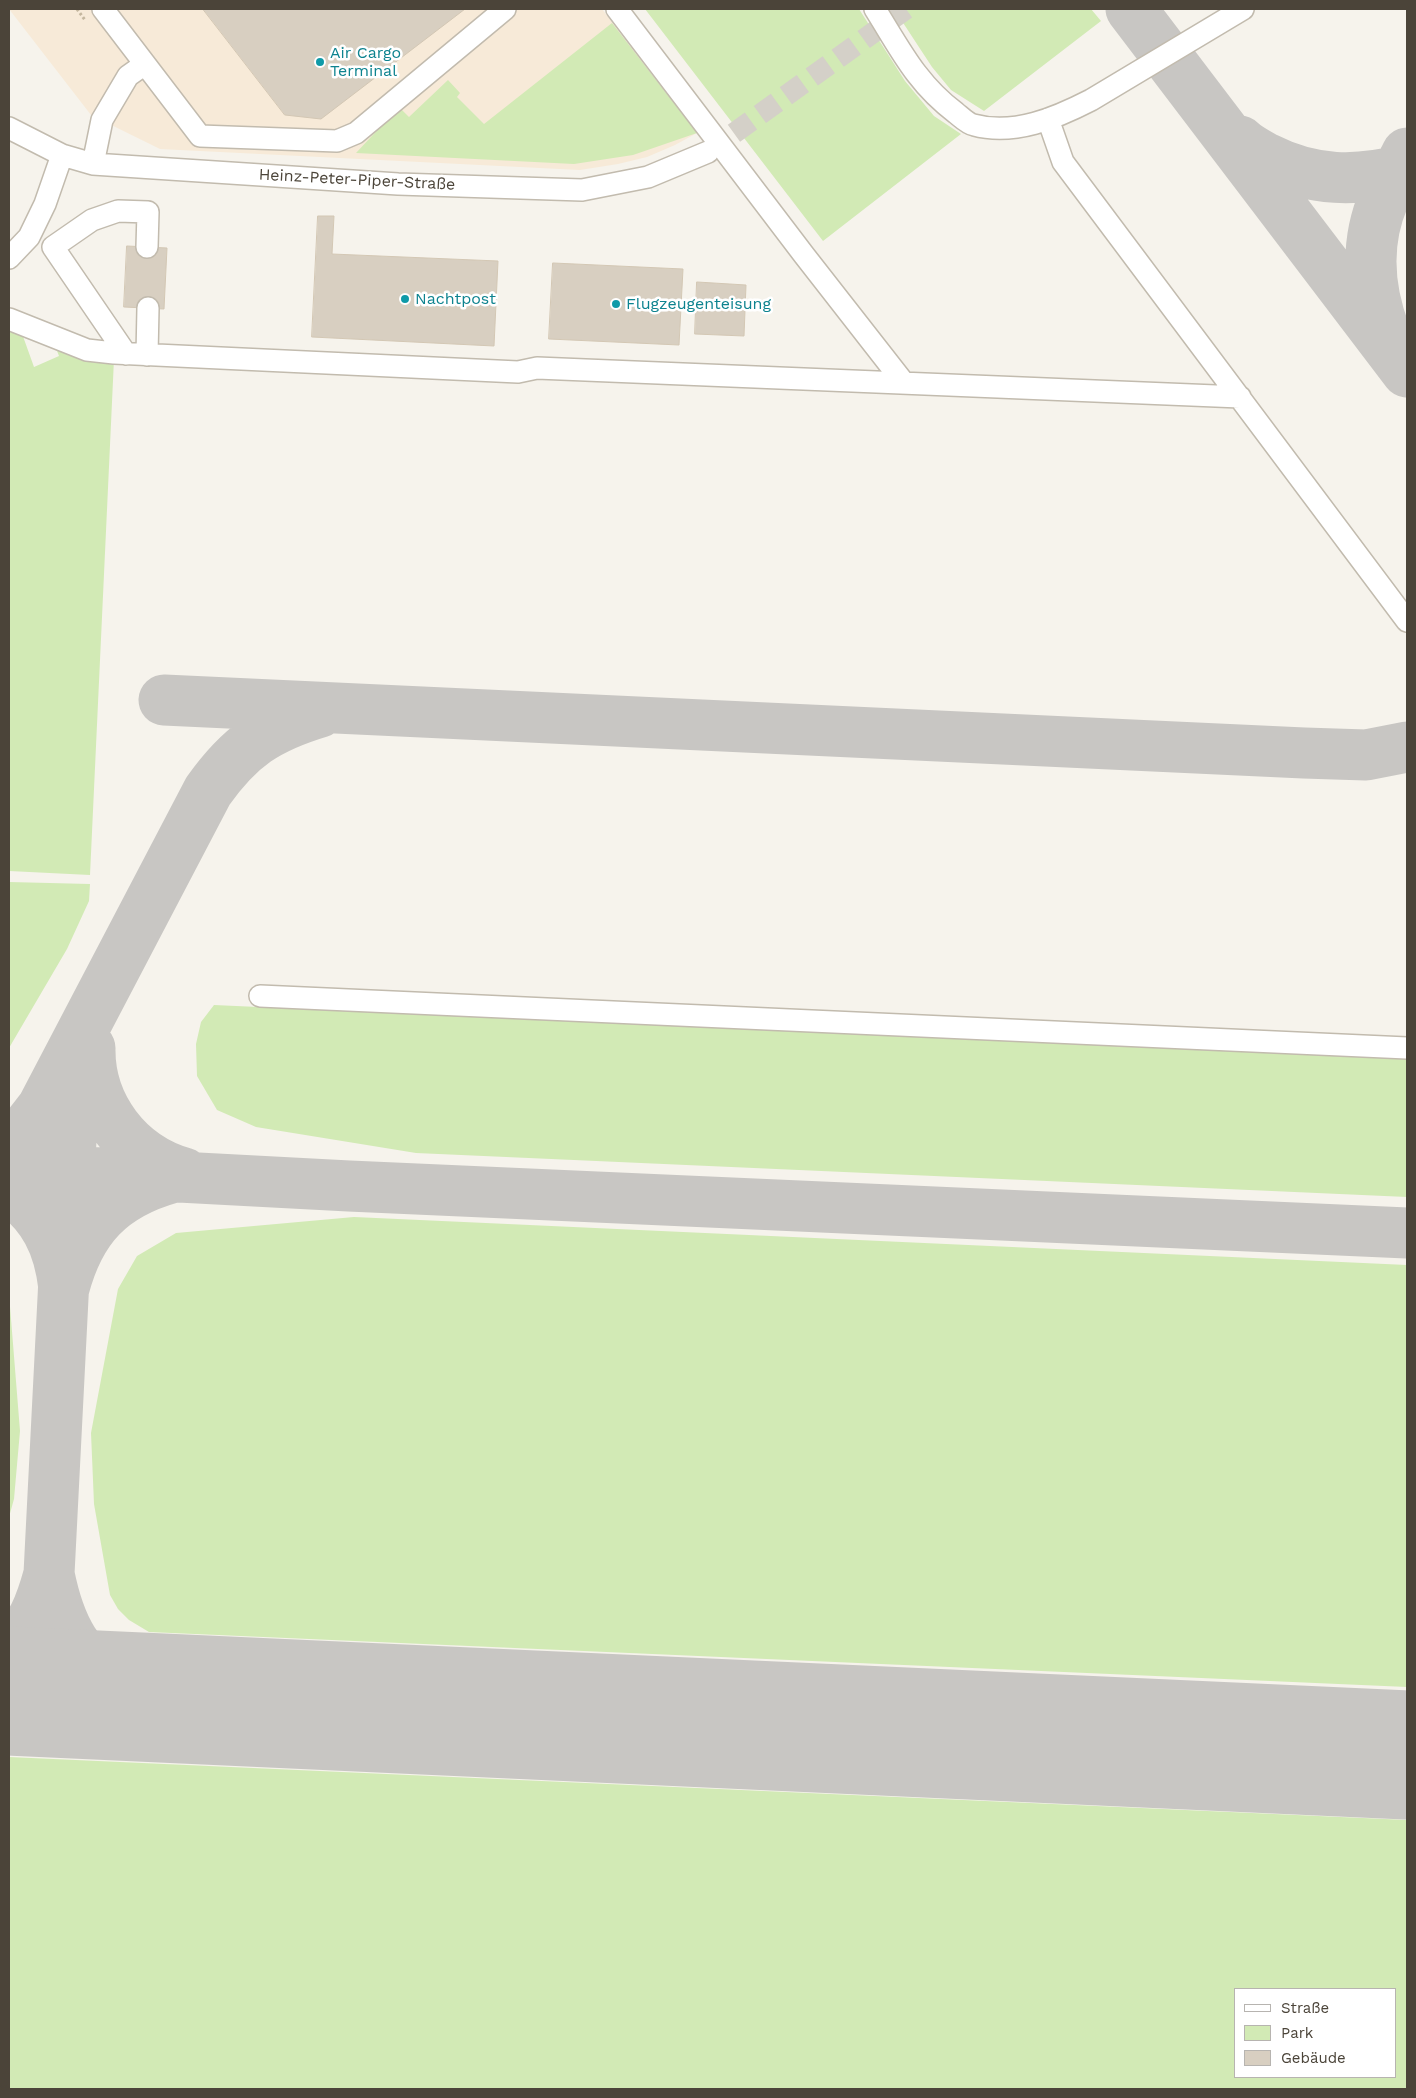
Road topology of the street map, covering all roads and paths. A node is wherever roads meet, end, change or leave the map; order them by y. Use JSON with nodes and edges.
{"nodes":[{"id":1,"x":103,"y":9,"type":"edge"},
{"id":2,"x":505,"y":9,"type":"edge"},
{"id":3,"x":617,"y":9,"type":"edge"},
{"id":4,"x":875,"y":9,"type":"edge"},
{"id":5,"x":1243,"y":9,"type":"edge"},
{"id":6,"x":145,"y":64,"type":"junction"},
{"id":7,"x":1048,"y":119,"type":"junction"},
{"id":8,"x":9,"y":128,"type":"edge"},
{"id":9,"x":708,"y":152,"type":"tunnel mouth"},
{"id":10,"x":62,"y":155,"type":"junction"},
{"id":11,"x":93,"y":164,"type":"junction"},
{"id":12,"x":147,"y":247,"type":"dead end"},
{"id":13,"x":9,"y":258,"type":"edge"},
{"id":14,"x":148,"y":308,"type":"dead end"},
{"id":15,"x":9,"y":319,"type":"edge"},
{"id":16,"x":126,"y":354,"type":"junction"},
{"id":17,"x":147,"y":355,"type":"junction"},
{"id":18,"x":904,"y":383,"type":"junction"},
{"id":19,"x":1240,"y":397,"type":"junction"},
{"id":20,"x":1407,"y":621,"type":"edge"},
{"id":21,"x":260,"y":996,"type":"dead end"},
{"id":22,"x":1407,"y":1048,"type":"edge"}],
"edges":[{"from":1,"to":6,"type":"street"},
{"from":2,"to":6,"type":"street"},
{"from":3,"to":18,"type":"street"},
{"from":4,"to":7,"type":"street"},
{"from":5,"to":7,"type":"street"},
{"from":6,"to":11,"type":"street"},
{"from":7,"to":19,"type":"street"},
{"from":8,"to":10,"type":"street","name":"Heinz-Peter-Piper-Straße"},
{"from":9,"to":11,"type":"street","name":"Heinz-Peter-Piper-Straße"},
{"from":10,"to":11,"type":"street","name":"Heinz-Peter-Piper-Straße"},
{"from":10,"to":13,"type":"street"},
{"from":12,"to":16,"type":"street"},
{"from":14,"to":17,"type":"street"},
{"from":15,"to":16,"type":"street"},
{"from":16,"to":17,"type":"street"},
{"from":17,"to":18,"type":"street"},
{"from":18,"to":19,"type":"street"},
{"from":19,"to":20,"type":"street"},
{"from":21,"to":22,"type":"street"}]}
